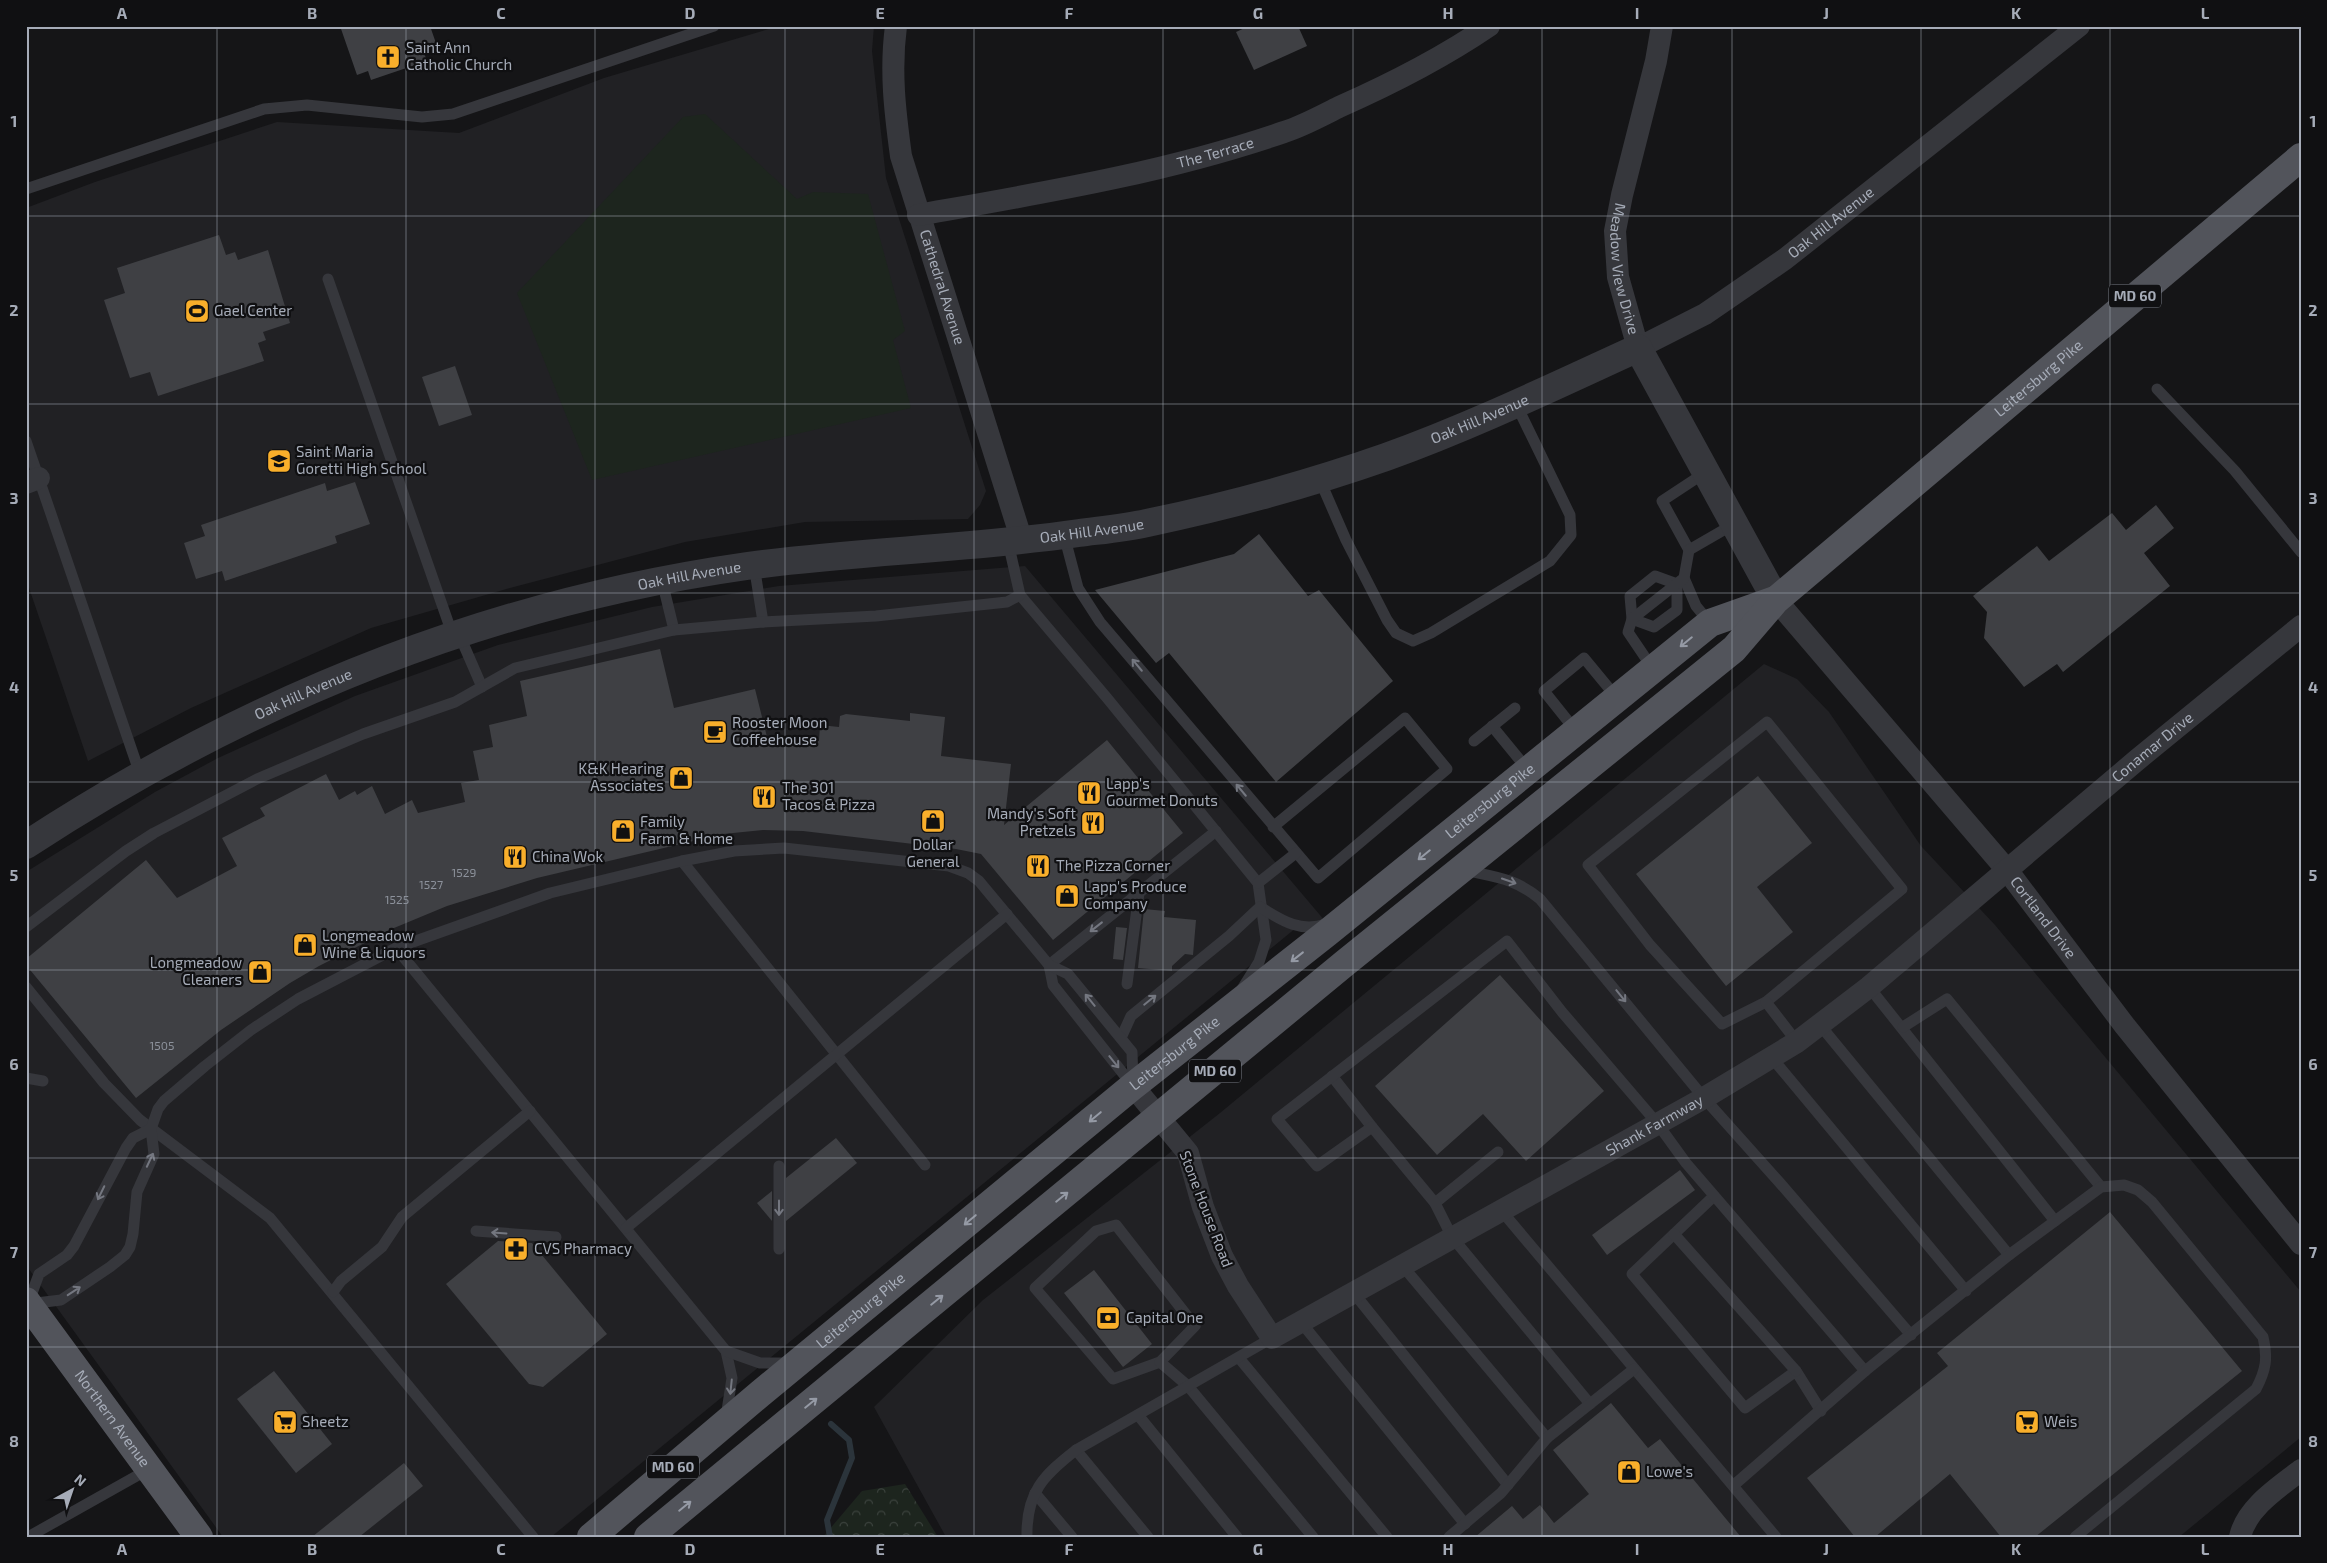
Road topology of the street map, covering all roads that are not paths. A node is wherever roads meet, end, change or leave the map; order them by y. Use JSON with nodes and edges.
{"nodes":[{"id":1,"x":714,"y":26,"type":"edge"},
{"id":2,"x":896,"y":26,"type":"edge"},
{"id":3,"x":1489,"y":26,"type":"edge"},
{"id":4,"x":1662,"y":26,"type":"edge"},
{"id":5,"x":2079,"y":26,"type":"edge"},
{"id":6,"x":2301,"y":157,"type":"edge"},
{"id":7,"x":26,"y":189,"type":"edge"},
{"id":8,"x":918,"y":215,"type":"junction"},
{"id":9,"x":328,"y":279,"type":"dead end"},
{"id":10,"x":1638,"y":348,"type":"junction"},
{"id":11,"x":2157,"y":389,"type":"dead end"},
{"id":12,"x":1516,"y":404,"type":"junction"},
{"id":13,"x":26,"y":441,"type":"edge"},
{"id":14,"x":1706,"y":472,"type":"junction"},
{"id":15,"x":1320,"y":478,"type":"junction"},
{"id":16,"x":33,"y":481,"type":"edge"},
{"id":17,"x":1734,"y":524,"type":"junction"},
{"id":18,"x":1064,"y":535,"type":"junction"},
{"id":19,"x":1015,"y":542,"type":"junction"},
{"id":20,"x":1689,"y":550,"type":"junction"},
{"id":21,"x":2301,"y":552,"type":"edge"},
{"id":22,"x":754,"y":566,"type":"junction"},
{"id":23,"x":662,"y":581,"type":"junction"},
{"id":24,"x":1680,"y":581,"type":"junction"},
{"id":25,"x":1020,"y":595,"type":"junction"},
{"id":26,"x":1776,"y":600,"type":"junction"},
{"id":27,"x":1632,"y":619,"type":"junction"},
{"id":28,"x":763,"y":622,"type":"junction"},
{"id":29,"x":1710,"y":623,"type":"junction"},
{"id":30,"x":2301,"y":626,"type":"edge"},
{"id":31,"x":674,"y":630,"type":"junction"},
{"id":32,"x":456,"y":635,"type":"junction"},
{"id":33,"x":1653,"y":669,"type":"junction"},
{"id":34,"x":482,"y":687,"type":"junction"},
{"id":35,"x":1617,"y":698,"type":"junction"},
{"id":36,"x":1515,"y":708,"type":"dead end"},
{"id":37,"x":1492,"y":726,"type":"junction"},
{"id":38,"x":1576,"y":732,"type":"junction"},
{"id":39,"x":1474,"y":741,"type":"dead end"},
{"id":40,"x":1528,"y":770,"type":"junction"},
{"id":41,"x":140,"y":774,"type":"junction"},
{"id":42,"x":1273,"y":827,"type":"junction"},
{"id":43,"x":1216,"y":831,"type":"junction"},
{"id":44,"x":26,"y":845,"type":"edge"},
{"id":45,"x":1296,"y":853,"type":"junction"},
{"id":46,"x":682,"y":861,"type":"junction"},
{"id":47,"x":1462,"y":870,"type":"junction"},
{"id":48,"x":2007,"y":870,"type":"junction"},
{"id":49,"x":1258,"y":883,"type":"junction"},
{"id":50,"x":1139,"y":893,"type":"junction"},
{"id":51,"x":1260,"y":907,"type":"junction"},
{"id":52,"x":1007,"y":914,"type":"junction"},
{"id":53,"x":1347,"y":916,"type":"junction"},
{"id":54,"x":26,"y":927,"type":"edge"},
{"id":55,"x":396,"y":948,"type":"junction"},
{"id":56,"x":1049,"y":965,"type":"junction"},
{"id":57,"x":1127,"y":984,"type":"dead end"},
{"id":58,"x":26,"y":987,"type":"edge"},
{"id":59,"x":1870,"y":987,"type":"junction"},
{"id":60,"x":1766,"y":1002,"type":"junction"},
{"id":61,"x":1231,"y":1008,"type":"junction"},
{"id":62,"x":1820,"y":1025,"type":"junction"},
{"id":63,"x":1903,"y":1027,"type":"junction"},
{"id":64,"x":1121,"y":1038,"type":"junction"},
{"id":65,"x":1797,"y":1042,"type":"junction"},
{"id":66,"x":836,"y":1054,"type":"junction"},
{"id":67,"x":1772,"y":1058,"type":"junction"},
{"id":68,"x":1332,"y":1076,"type":"junction"},
{"id":69,"x":26,"y":1078,"type":"edge"},
{"id":70,"x":43,"y":1081,"type":"dead end"},
{"id":71,"x":1133,"y":1086,"type":"junction"},
{"id":72,"x":1704,"y":1098,"type":"junction"},
{"id":73,"x":530,"y":1111,"type":"junction"},
{"id":74,"x":1158,"y":1118,"type":"junction"},
{"id":75,"x":1657,"y":1123,"type":"junction"},
{"id":76,"x":1372,"y":1127,"type":"junction"},
{"id":77,"x":151,"y":1129,"type":"junction"},
{"id":78,"x":1498,"y":1152,"type":"dead end"},
{"id":79,"x":925,"y":1165,"type":"dead end"},
{"id":80,"x":779,"y":1166,"type":"dead end"},
{"id":81,"x":2101,"y":1187,"type":"junction"},
{"id":82,"x":1714,"y":1196,"type":"junction"},
{"id":83,"x":1435,"y":1203,"type":"junction"},
{"id":84,"x":1500,"y":1209,"type":"junction"},
{"id":85,"x":2055,"y":1220,"type":"junction"},
{"id":86,"x":626,"y":1228,"type":"junction"},
{"id":87,"x":476,"y":1231,"type":"dead end"},
{"id":88,"x":1674,"y":1234,"type":"junction"},
{"id":89,"x":556,"y":1237,"type":"dead end"},
{"id":90,"x":1452,"y":1237,"type":"junction"},
{"id":91,"x":2301,"y":1244,"type":"edge"},
{"id":92,"x":779,"y":1249,"type":"dead end"},
{"id":93,"x":2009,"y":1255,"type":"junction"},
{"id":94,"x":1401,"y":1264,"type":"junction"},
{"id":95,"x":1966,"y":1291,"type":"junction"},
{"id":96,"x":333,"y":1292,"type":"junction"},
{"id":97,"x":1353,"y":1292,"type":"junction"},
{"id":98,"x":27,"y":1303,"type":"edge"},
{"id":99,"x":1300,"y":1321,"type":"junction"},
{"id":100,"x":1911,"y":1335,"type":"junction"},
{"id":101,"x":1272,"y":1338,"type":"junction"},
{"id":102,"x":726,"y":1350,"type":"junction"},
{"id":103,"x":1239,"y":1358,"type":"junction"},
{"id":104,"x":1160,"y":1362,"type":"junction"},
{"id":105,"x":797,"y":1363,"type":"junction"},
{"id":106,"x":1634,"y":1369,"type":"junction"},
{"id":107,"x":1796,"y":1371,"type":"junction"},
{"id":108,"x":1865,"y":1371,"type":"junction"},
{"id":109,"x":1188,"y":1386,"type":"junction"},
{"id":110,"x":1590,"y":1404,"type":"junction"},
{"id":111,"x":1821,"y":1411,"type":"junction"},
{"id":112,"x":1138,"y":1416,"type":"junction"},
{"id":113,"x":724,"y":1424,"type":"junction"},
{"id":114,"x":1547,"y":1438,"type":"junction"},
{"id":115,"x":1076,"y":1450,"type":"junction"},
{"id":116,"x":149,"y":1469,"type":"junction"},
{"id":117,"x":2301,"y":1470,"type":"edge"},
{"id":118,"x":1508,"y":1485,"type":"junction"},
{"id":119,"x":1734,"y":1485,"type":"junction"},
{"id":120,"x":1035,"y":1493,"type":"junction"},
{"id":121,"x":1465,"y":1524,"type":"junction"},
{"id":122,"x":28,"y":1537,"type":"edge"},
{"id":123,"x":199,"y":1537,"type":"edge"},
{"id":124,"x":533,"y":1537,"type":"edge"},
{"id":125,"x":591,"y":1537,"type":"edge"},
{"id":126,"x":648,"y":1537,"type":"edge"},
{"id":127,"x":1028,"y":1537,"type":"edge"},
{"id":128,"x":1072,"y":1537,"type":"edge"},
{"id":129,"x":1148,"y":1537,"type":"edge"},
{"id":130,"x":1237,"y":1537,"type":"edge"},
{"id":131,"x":1313,"y":1537,"type":"edge"},
{"id":132,"x":1387,"y":1537,"type":"edge"},
{"id":133,"x":1449,"y":1537,"type":"edge"},
{"id":134,"x":1776,"y":1537,"type":"edge"},
{"id":135,"x":2075,"y":1537,"type":"edge"},
{"id":136,"x":2240,"y":1537,"type":"edge"}],
"edges":[{"from":1,"to":7,"type":"lane"},
{"from":2,"to":8,"type":"street","name":"Cathedral Avenue"},
{"from":3,"to":8,"type":"street","name":"The Terrace"},
{"from":4,"to":10,"type":"street","name":"Meadow View Drive"},
{"from":5,"to":10,"type":"street","name":"Oak Hill Avenue"},
{"from":6,"to":26,"type":"main road","name":"Leitersburg Pike","number":"MD 60"},
{"from":8,"to":19,"type":"street","name":"Cathedral Avenue"},
{"from":9,"to":32,"type":"lane"},
{"from":10,"to":12,"type":"street","name":"Oak Hill Avenue"},
{"from":10,"to":14,"type":"street","name":"Meadow View Drive"},
{"from":11,"to":21,"type":"lane"},
{"from":12,"to":15,"type":"street","name":"Oak Hill Avenue"},
{"from":12,"to":15,"type":"lane"},
{"from":13,"to":16,"type":"lane"},
{"from":14,"to":17,"type":"street","name":"Meadow View Drive"},
{"from":14,"to":20,"type":"lane"},
{"from":15,"to":18,"type":"street","name":"Oak Hill Avenue"},
{"from":16,"to":41,"type":"lane"},
{"from":17,"to":20,"type":"lane"},
{"from":17,"to":26,"type":"street","name":"Meadow View Drive"},
{"from":18,"to":19,"type":"street","name":"Oak Hill Avenue"},
{"from":42,"to":18,"type":"lane","one_way":true},
{"from":19,"to":22,"type":"street","name":"Oak Hill Avenue"},
{"from":19,"to":25,"type":"lane"},
{"from":20,"to":24,"type":"lane"},
{"from":22,"to":23,"type":"street","name":"Oak Hill Avenue"},
{"from":22,"to":28,"type":"lane"},
{"from":23,"to":31,"type":"lane"},
{"from":23,"to":32,"type":"street","name":"Oak Hill Avenue"},
{"from":24,"to":27,"type":"lane"},
{"from":24,"to":27,"type":"lane"},
{"from":24,"to":27,"type":"lane"},
{"from":24,"to":29,"type":"lane"},
{"from":25,"to":28,"type":"lane"},
{"from":25,"to":43,"type":"lane"},
{"from":26,"to":29,"type":"main road","name":"Leitersburg Pike","number":"MD 60"},
{"from":26,"to":47,"type":"main road","name":"Leitersburg Pike","number":"MD 60"},
{"from":26,"to":48,"type":"street","name":"Cortland Drive"},
{"from":27,"to":33,"type":"lane"},
{"from":28,"to":31,"type":"lane"},
{"from":29,"to":33,"type":"main road","name":"Leitersburg Pike","number":"MD 60","one_way":true},
{"from":30,"to":48,"type":"street","name":"Conamar Drive"},
{"from":31,"to":34,"type":"lane"},
{"from":32,"to":34,"type":"lane"},
{"from":32,"to":41,"type":"street","name":"Oak Hill Avenue"},
{"from":33,"to":35,"type":"main road","name":"Leitersburg Pike","number":"MD 60"},
{"from":34,"to":54,"type":"lane"},
{"from":35,"to":38,"type":"main road","name":"Leitersburg Pike","number":"MD 60"},
{"from":35,"to":38,"type":"lane"},
{"from":36,"to":37,"type":"lane"},
{"from":37,"to":39,"type":"lane"},
{"from":37,"to":40,"type":"lane"},
{"from":38,"to":40,"type":"main road","name":"Leitersburg Pike","number":"MD 60"},
{"from":40,"to":53,"type":"main road","name":"Leitersburg Pike","number":"MD 60","one_way":true},
{"from":41,"to":44,"type":"street","name":"Oak Hill Avenue"},
{"from":42,"to":45,"type":"lane"},
{"from":42,"to":45,"type":"lane"},
{"from":43,"to":49,"type":"lane"},
{"from":43,"to":50,"type":"lane"},
{"from":45,"to":49,"type":"lane"},
{"from":46,"to":52,"type":"lane"},
{"from":46,"to":55,"type":"lane"},
{"from":46,"to":66,"type":"lane"},
{"from":47,"to":72,"type":"lane","one_way":true},
{"from":47,"to":74,"type":"main road","name":"Leitersburg Pike","number":"MD 60"},
{"from":48,"to":59,"type":"street","name":"Shank Farmway"},
{"from":48,"to":91,"type":"street","name":"Cortland Drive"},
{"from":49,"to":51,"type":"lane"},
{"from":50,"to":56,"type":"lane","one_way":true},
{"from":50,"to":57,"type":"lane"},
{"from":51,"to":53,"type":"lane"},
{"from":51,"to":61,"type":"lane"},
{"from":64,"to":51,"type":"lane","one_way":true},
{"from":52,"to":56,"type":"lane"},
{"from":52,"to":66,"type":"lane"},
{"from":53,"to":61,"type":"main road","name":"Leitersburg Pike","number":"MD 60","one_way":true},
{"from":55,"to":73,"type":"lane"},
{"from":55,"to":77,"type":"lane"},
{"from":64,"to":56,"type":"lane","one_way":true},
{"from":56,"to":71,"type":"lane","one_way":true},
{"from":58,"to":77,"type":"lane"},
{"from":59,"to":62,"type":"street","name":"Shank Farmway"},
{"from":59,"to":63,"type":"lane"},
{"from":60,"to":60,"type":"lane"},
{"from":60,"to":65,"type":"lane"},
{"from":61,"to":71,"type":"main road","name":"Leitersburg Pike","number":"MD 60"},
{"from":62,"to":65,"type":"street","name":"Shank Farmway"},
{"from":62,"to":93,"type":"lane"},
{"from":63,"to":81,"type":"lane"},
{"from":63,"to":85,"type":"lane"},
{"from":64,"to":71,"type":"lane"},
{"from":65,"to":67,"type":"street","name":"Shank Farmway"},
{"from":66,"to":79,"type":"lane"},
{"from":66,"to":86,"type":"lane"},
{"from":67,"to":72,"type":"street","name":"Shank Farmway"},
{"from":67,"to":95,"type":"lane"},
{"from":68,"to":75,"type":"lane"},
{"from":68,"to":76,"type":"lane"},
{"from":68,"to":76,"type":"lane"},
{"from":69,"to":70,"type":"lane"},
{"from":71,"to":74,"type":"street","name":"Stone House Road"},
{"from":71,"to":105,"type":"main road","name":"Leitersburg Pike","number":"MD 60","one_way":true},
{"from":72,"to":75,"type":"street","name":"Shank Farmway"},
{"from":72,"to":100,"type":"lane"},
{"from":73,"to":86,"type":"lane"},
{"from":73,"to":96,"type":"lane"},
{"from":74,"to":101,"type":"street","name":"Stone House Road"},
{"from":126,"to":74,"type":"main road","name":"Leitersburg Pike","number":"MD 60","one_way":true},
{"from":75,"to":82,"type":"lane"},
{"from":75,"to":84,"type":"street","name":"Shank Farmway"},
{"from":76,"to":83,"type":"lane"},
{"from":77,"to":96,"type":"lane"},
{"from":77,"to":98,"type":"lane","one_way":true},
{"from":98,"to":77,"type":"lane","one_way":true},
{"from":78,"to":83,"type":"lane"},
{"from":80,"to":92,"type":"lane","one_way":true},
{"from":81,"to":85,"type":"lane"},
{"from":81,"to":135,"type":"lane"},
{"from":82,"to":88,"type":"lane"},
{"from":82,"to":108,"type":"lane"},
{"from":83,"to":90,"type":"lane"},
{"from":84,"to":90,"type":"street","name":"Shank Farmway"},
{"from":84,"to":106,"type":"lane"},
{"from":85,"to":93,"type":"lane"},
{"from":86,"to":102,"type":"lane"},
{"from":89,"to":87,"type":"lane","one_way":true},
{"from":88,"to":107,"type":"lane"},
{"from":88,"to":107,"type":"lane"},
{"from":90,"to":94,"type":"street","name":"Shank Farmway"},
{"from":90,"to":110,"type":"lane"},
{"from":93,"to":95,"type":"lane"},
{"from":94,"to":97,"type":"street","name":"Shank Farmway"},
{"from":94,"to":114,"type":"lane"},
{"from":95,"to":100,"type":"lane"},
{"from":96,"to":124,"type":"lane"},
{"from":97,"to":99,"type":"street","name":"Shank Farmway"},
{"from":97,"to":118,"type":"lane"},
{"from":98,"to":116,"type":"main road","name":"Northern Avenue"},
{"from":99,"to":101,"type":"street","name":"Shank Farmway"},
{"from":99,"to":121,"type":"lane"},
{"from":100,"to":108,"type":"lane"},
{"from":101,"to":103,"type":"lane"},
{"from":102,"to":105,"type":"lane"},
{"from":102,"to":113,"type":"lane","one_way":true},
{"from":103,"to":109,"type":"lane"},
{"from":103,"to":132,"type":"lane"},
{"from":104,"to":104,"type":"lane"},
{"from":104,"to":109,"type":"lane"},
{"from":105,"to":113,"type":"main road","name":"Leitersburg Pike","number":"MD 60"},
{"from":106,"to":110,"type":"lane"},
{"from":106,"to":119,"type":"lane"},
{"from":107,"to":111,"type":"lane"},
{"from":108,"to":111,"type":"lane"},
{"from":109,"to":112,"type":"lane"},
{"from":109,"to":131,"type":"lane"},
{"from":110,"to":114,"type":"lane"},
{"from":111,"to":119,"type":"lane"},
{"from":112,"to":115,"type":"lane"},
{"from":112,"to":130,"type":"lane"},
{"from":113,"to":125,"type":"main road","name":"Leitersburg Pike","number":"MD 60"},
{"from":114,"to":118,"type":"lane"},
{"from":115,"to":120,"type":"lane"},
{"from":115,"to":129,"type":"lane"},
{"from":116,"to":122,"type":"lane"},
{"from":116,"to":123,"type":"main road","name":"Northern Avenue"},
{"from":117,"to":136,"type":"street"},
{"from":118,"to":121,"type":"lane"},
{"from":119,"to":134,"type":"lane"},
{"from":120,"to":127,"type":"lane"},
{"from":120,"to":128,"type":"lane"},
{"from":121,"to":133,"type":"lane"}]}
